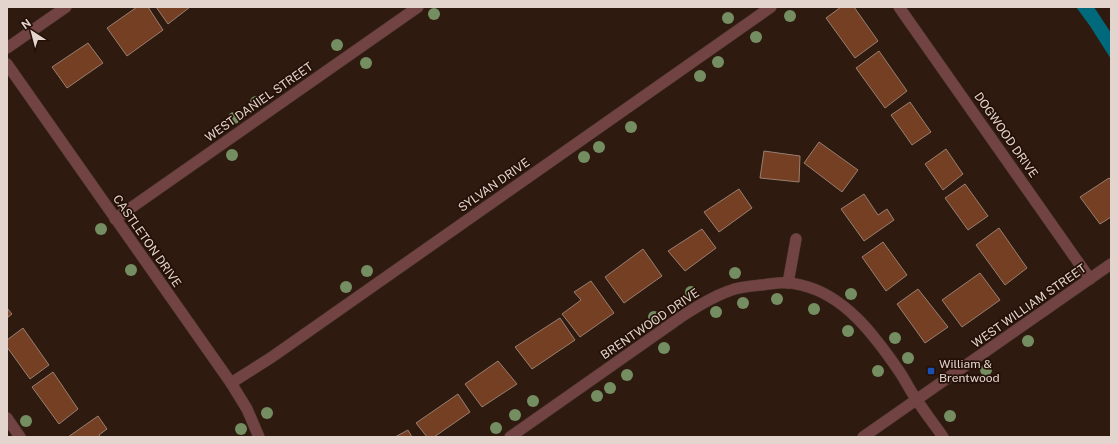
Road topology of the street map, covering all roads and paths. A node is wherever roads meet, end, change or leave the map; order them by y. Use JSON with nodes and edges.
{"nodes":[{"id":1,"x":66,"y":7,"type":"edge"},
{"id":2,"x":418,"y":7,"type":"edge"},
{"id":3,"x":771,"y":7,"type":"edge"},
{"id":4,"x":899,"y":7,"type":"edge"},
{"id":5,"x":7,"y":48,"type":"edge"},
{"id":6,"x":7,"y":64,"type":"edge"},
{"id":7,"x":116,"y":219,"type":"junction"},
{"id":8,"x":796,"y":239,"type":"dead end"},
{"id":9,"x":1111,"y":264,"type":"edge"},
{"id":10,"x":1090,"y":279,"type":"junction"},
{"id":11,"x":788,"y":283,"type":"junction"},
{"id":12,"x":231,"y":383,"type":"junction"},
{"id":13,"x":916,"y":400,"type":"junction"},
{"id":14,"x":7,"y":418,"type":"edge"},
{"id":15,"x":20,"y":437,"type":"edge"},
{"id":16,"x":259,"y":437,"type":"edge"},
{"id":17,"x":510,"y":437,"type":"edge"},
{"id":18,"x":863,"y":437,"type":"edge"},
{"id":19,"x":944,"y":437,"type":"edge"}],
"edges":[{"from":1,"to":5,"type":"street"},
{"from":2,"to":7,"type":"street","name":"WEST DANIEL STREET"},
{"from":3,"to":12,"type":"street","name":"SYLVAN DRIVE"},
{"from":4,"to":10,"type":"street","name":"DOGWOOD DRIVE"},
{"from":6,"to":7,"type":"street","name":"CASTLETON DRIVE"},
{"from":7,"to":12,"type":"street","name":"CASTLETON DRIVE"},
{"from":8,"to":11,"type":"street"},
{"from":9,"to":10,"type":"street","name":"WEST WILLIAM STREET"},
{"from":10,"to":13,"type":"street","name":"WEST WILLIAM STREET"},
{"from":11,"to":13,"type":"street","name":"BRENTWOOD DRIVE"},
{"from":11,"to":17,"type":"street","name":"BRENTWOOD DRIVE"},
{"from":12,"to":16,"type":"street","name":"CASTLETON DRIVE"},
{"from":13,"to":18,"type":"street","name":"WEST WILLIAM STREET"},
{"from":13,"to":19,"type":"street","name":"BRENTWOOD DRIVE"},
{"from":14,"to":15,"type":"street"}]}
